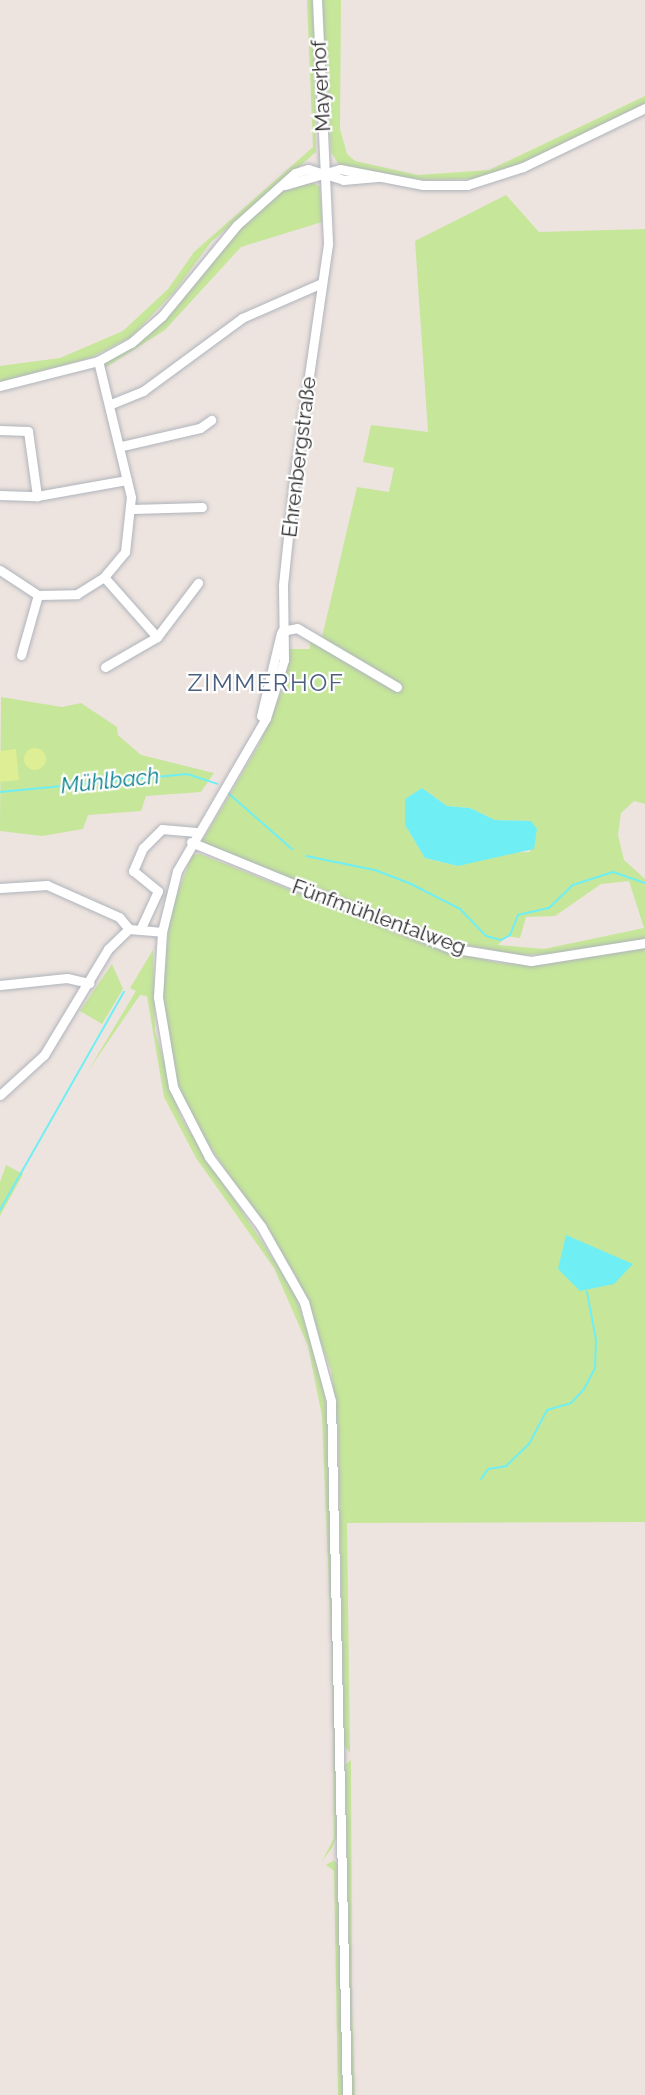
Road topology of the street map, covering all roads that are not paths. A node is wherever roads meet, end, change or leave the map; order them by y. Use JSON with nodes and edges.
{"nodes":[{"id":1,"x":317,"y":0,"type":"edge"},
{"id":2,"x":645,"y":108,"type":"edge"},
{"id":3,"x":325,"y":172,"type":"junction"},
{"id":4,"x":320,"y":284,"type":"junction"},
{"id":5,"x":98,"y":362,"type":"junction"},
{"id":6,"x":0,"y":386,"type":"edge"},
{"id":7,"x":111,"y":404,"type":"junction"},
{"id":8,"x":211,"y":420,"type":"dead end"},
{"id":9,"x":0,"y":430,"type":"edge"},
{"id":10,"x":122,"y":446,"type":"junction"},
{"id":11,"x":128,"y":480,"type":"junction"},
{"id":12,"x":0,"y":495,"type":"edge"},
{"id":13,"x":37,"y":496,"type":"junction"},
{"id":14,"x":202,"y":507,"type":"dead end"},
{"id":15,"x":132,"y":509,"type":"junction"},
{"id":16,"x":0,"y":570,"type":"edge"},
{"id":17,"x":104,"y":577,"type":"junction"},
{"id":18,"x":198,"y":583,"type":"dead end"},
{"id":19,"x":38,"y":595,"type":"junction"},
{"id":20,"x":282,"y":631,"type":"junction"},
{"id":21,"x":157,"y":637,"type":"junction"},
{"id":22,"x":21,"y":655,"type":"dead end"},
{"id":23,"x":105,"y":667,"type":"dead end"},
{"id":24,"x":397,"y":687,"type":"dead end"},
{"id":25,"x":196,"y":832,"type":"junction"},
{"id":26,"x":191,"y":842,"type":"junction"},
{"id":27,"x":0,"y":888,"type":"edge"},
{"id":28,"x":129,"y":929,"type":"junction"},
{"id":29,"x":140,"y":930,"type":"junction"},
{"id":30,"x":162,"y":933,"type":"junction"},
{"id":31,"x":645,"y":943,"type":"edge"},
{"id":32,"x":89,"y":983,"type":"junction"},
{"id":33,"x":0,"y":985,"type":"edge"},
{"id":34,"x":0,"y":1095,"type":"edge"},
{"id":35,"x":347,"y":2095,"type":"edge"}],
"edges":[{"from":1,"to":3,"type":"street","name":"Mayerhof"},
{"from":2,"to":3,"type":"street"},
{"from":3,"to":4,"type":"street","name":"Ehrenbergstraße"},
{"from":3,"to":5,"type":"street"},
{"from":4,"to":7,"type":"street"},
{"from":4,"to":20,"type":"street","name":"Ehrenbergstraße"},
{"from":5,"to":6,"type":"street"},
{"from":5,"to":7,"type":"street"},
{"from":7,"to":10,"type":"street"},
{"from":8,"to":10,"type":"street"},
{"from":9,"to":13,"type":"street"},
{"from":10,"to":11,"type":"street"},
{"from":11,"to":13,"type":"street"},
{"from":11,"to":15,"type":"street"},
{"from":12,"to":13,"type":"street"},
{"from":14,"to":15,"type":"street"},
{"from":15,"to":17,"type":"street"},
{"from":16,"to":19,"type":"street"},
{"from":17,"to":19,"type":"street"},
{"from":17,"to":21,"type":"street"},
{"from":18,"to":21,"type":"street"},
{"from":19,"to":22,"type":"street"},
{"from":20,"to":24,"type":"street"},
{"from":20,"to":25,"type":"street","name":"Ehrenbergstraße"},
{"from":21,"to":23,"type":"street"},
{"from":25,"to":26,"type":"street","name":"Ehrenbergstraße"},
{"from":25,"to":29,"type":"street"},
{"from":26,"to":30,"type":"street","name":"Ehrenbergstraße"},
{"from":26,"to":31,"type":"street","name":"Fünfmühlentalweg"},
{"from":27,"to":28,"type":"street"},
{"from":28,"to":29,"type":"street"},
{"from":28,"to":32,"type":"street"},
{"from":29,"to":30,"type":"street"},
{"from":30,"to":35,"type":"street","name":"Ehrenbergstraße"},
{"from":32,"to":33,"type":"street"},
{"from":32,"to":34,"type":"street"}]}
